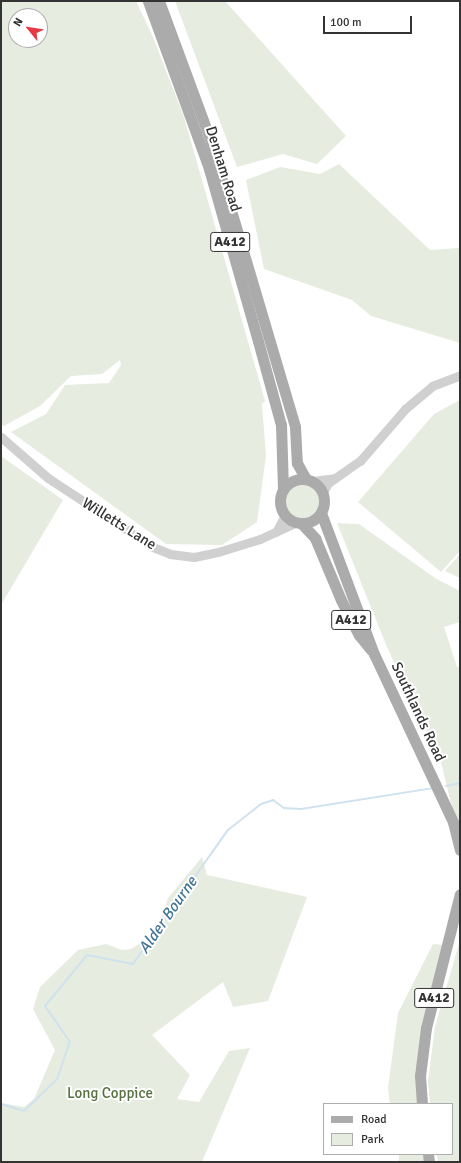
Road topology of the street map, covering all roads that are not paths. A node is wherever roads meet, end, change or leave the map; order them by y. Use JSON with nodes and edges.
{"nodes":[{"id":1,"x":148,"y":1,"type":"edge"},
{"id":2,"x":159,"y":1,"type":"edge"},
{"id":3,"x":460,"y":375,"type":"edge"},
{"id":4,"x":1,"y":438,"type":"edge"},
{"id":5,"x":335,"y":478,"type":"junction"},
{"id":6,"x":309,"y":480,"type":"junction"},
{"id":7,"x":282,"y":490,"type":"junction"},
{"id":8,"x":322,"y":492,"type":"junction"},
{"id":9,"x":321,"y":513,"type":"junction"},
{"id":10,"x":285,"y":515,"type":"junction"},
{"id":11,"x":299,"y":523,"type":"junction"},
{"id":12,"x":276,"y":532,"type":"junction"},
{"id":13,"x":374,"y":654,"type":"junction"},
{"id":14,"x":460,"y":850,"type":"edge"},
{"id":15,"x":460,"y":894,"type":"edge"},
{"id":16,"x":422,"y":1103,"type":"edge"}],
"edges":[{"from":1,"to":7,"type":"main road","name":"Denham Road","number":"A412"},
{"from":2,"to":6,"type":"main road","name":"Denham Road","number":"A412"},
{"from":3,"to":5,"type":"street"},
{"from":4,"to":12,"type":"street","name":"Willetts Lane"},
{"from":5,"to":6,"type":"street"},
{"from":5,"to":8,"type":"street"},
{"from":6,"to":7,"type":"main road"},
{"from":6,"to":8,"type":"main road"},
{"from":7,"to":10,"type":"main road"},
{"from":8,"to":9,"type":"main road"},
{"from":9,"to":11,"type":"main road"},
{"from":9,"to":13,"type":"main road","number":"A412"},
{"from":10,"to":11,"type":"main road"},
{"from":10,"to":12,"type":"street"},
{"from":11,"to":12,"type":"street","name":"Willetts Lane"},
{"from":11,"to":13,"type":"main road","number":"A412"},
{"from":13,"to":14,"type":"main road","name":"Southlands Road","number":"A412"},
{"from":15,"to":16,"type":"main road","number":"A412"}]}
